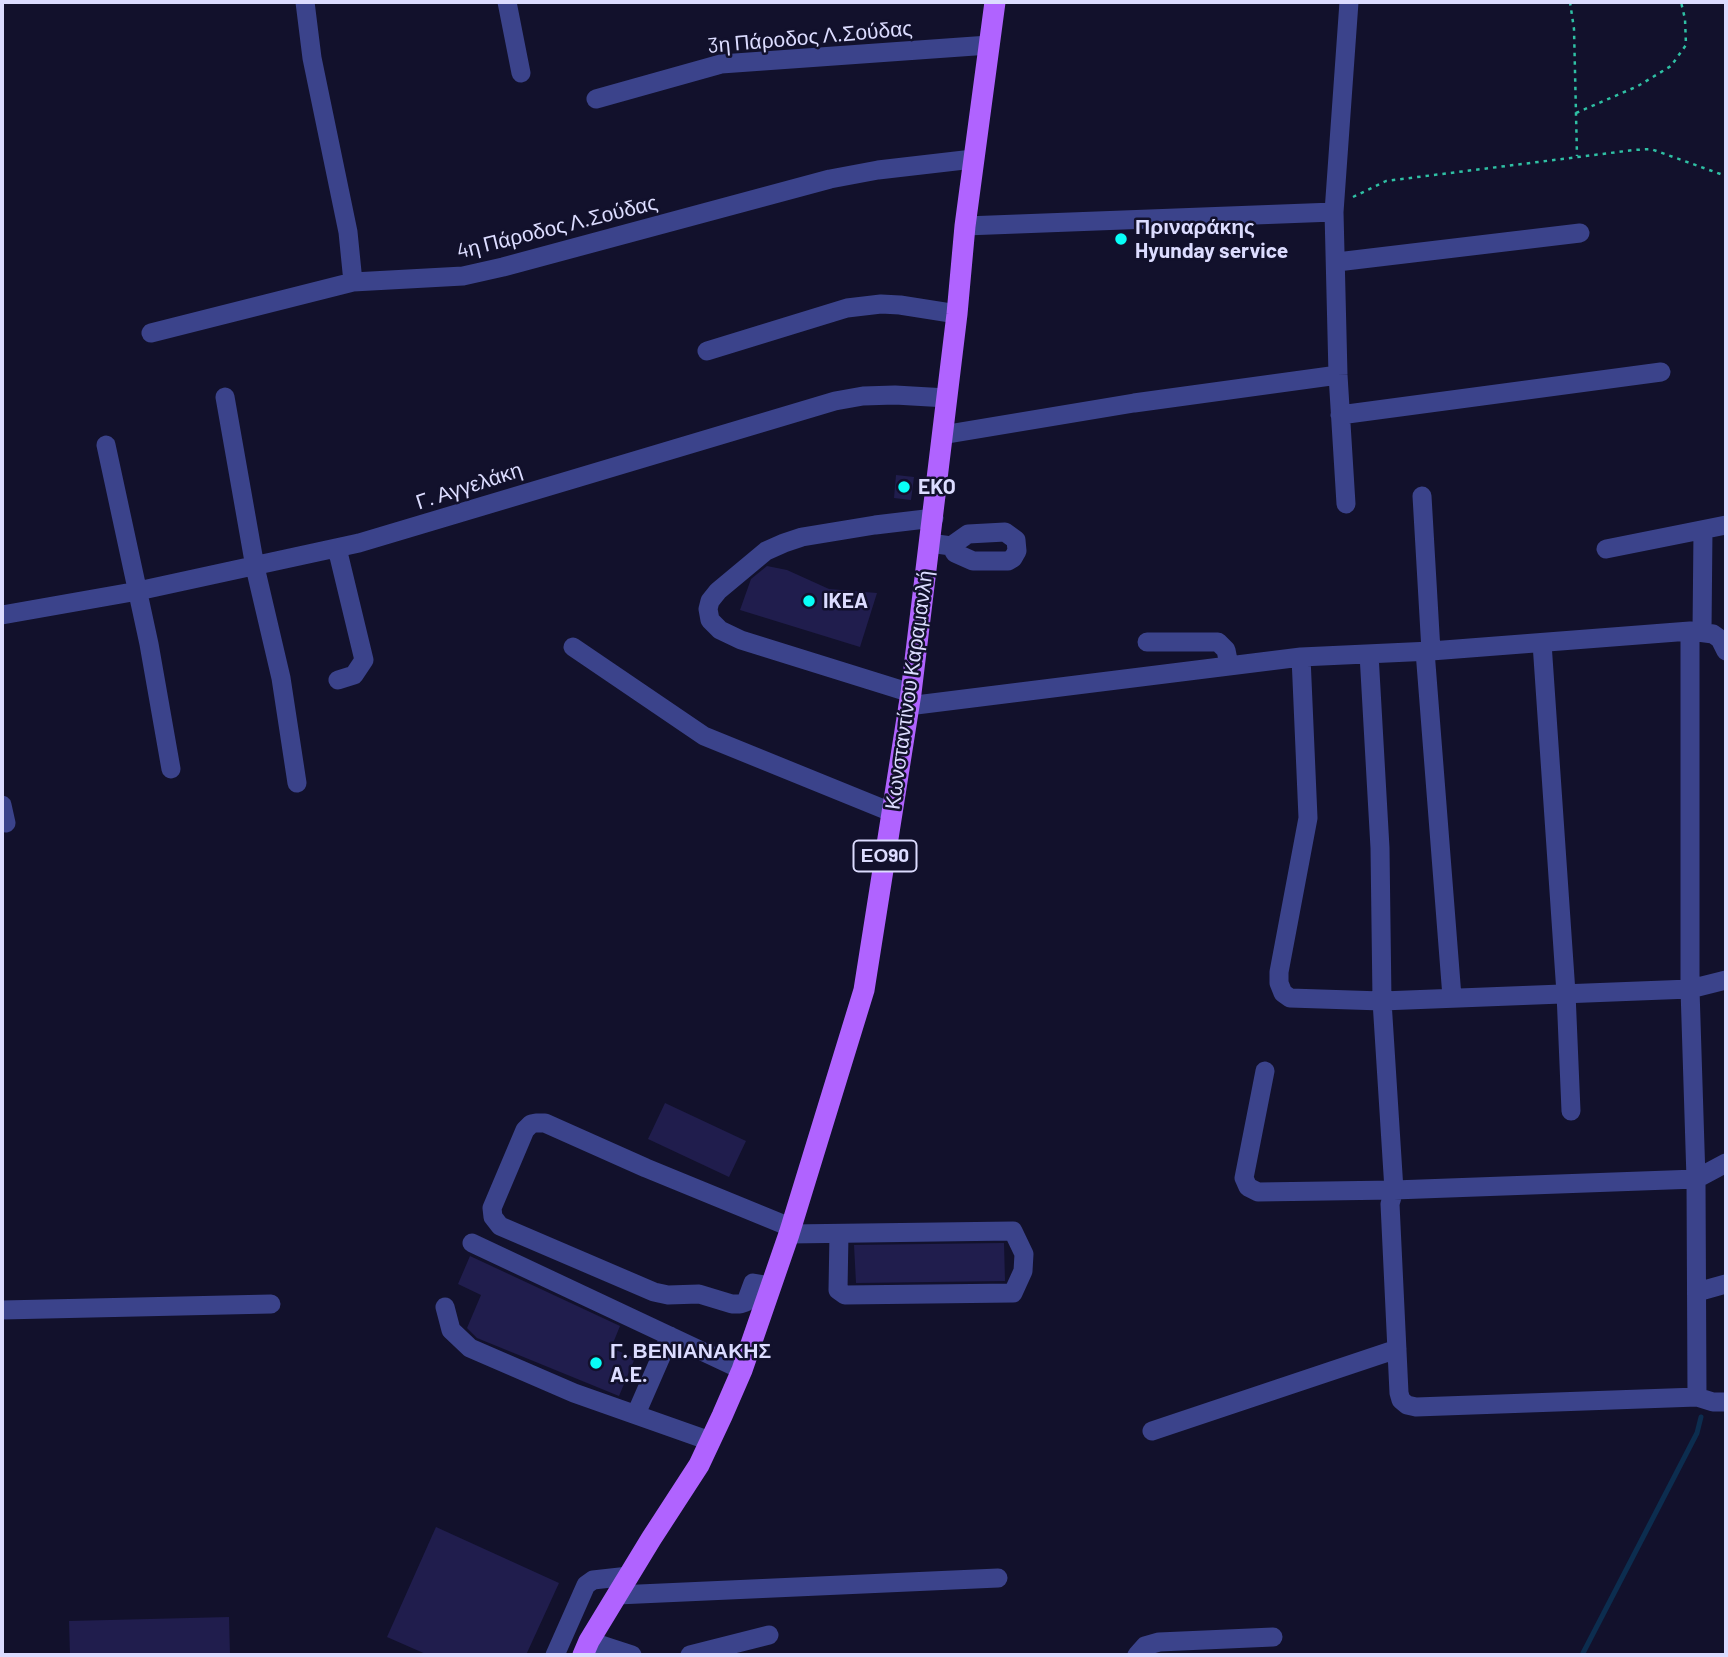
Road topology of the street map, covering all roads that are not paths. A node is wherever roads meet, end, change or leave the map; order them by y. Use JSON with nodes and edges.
{"nodes":[{"id":1,"x":305,"y":2,"type":"edge"},
{"id":2,"x":507,"y":2,"type":"edge"},
{"id":3,"x":995,"y":2,"type":"edge"},
{"id":4,"x":1349,"y":2,"type":"edge"},
{"id":5,"x":989,"y":45,"type":"junction"},
{"id":6,"x":521,"y":73,"type":"dead end"},
{"id":7,"x":596,"y":99,"type":"dead end"},
{"id":8,"x":973,"y":159,"type":"junction"},
{"id":9,"x":1334,"y":212,"type":"junction"},
{"id":10,"x":965,"y":226,"type":"junction"},
{"id":11,"x":1580,"y":233,"type":"dead end"},
{"id":12,"x":1336,"y":262,"type":"junction"},
{"id":13,"x":353,"y":282,"type":"junction"},
{"id":14,"x":957,"y":314,"type":"junction"},
{"id":15,"x":151,"y":333,"type":"dead end"},
{"id":16,"x":707,"y":351,"type":"dead end"},
{"id":17,"x":1661,"y":372,"type":"dead end"},
{"id":18,"x":1338,"y":374,"type":"junction"},
{"id":19,"x":225,"y":397,"type":"dead end"},
{"id":20,"x":947,"y":398,"type":"junction"},
{"id":21,"x":1340,"y":415,"type":"junction"},
{"id":22,"x":942,"y":435,"type":"junction"},
{"id":23,"x":106,"y":445,"type":"dead end"},
{"id":24,"x":1422,"y":496,"type":"dead end"},
{"id":25,"x":1346,"y":504,"type":"dead end"},
{"id":26,"x":934,"y":518,"type":"junction"},
{"id":27,"x":1726,"y":525,"type":"edge"},
{"id":28,"x":1703,"y":530,"type":"junction"},
{"id":29,"x":337,"y":548,"type":"junction"},
{"id":30,"x":1606,"y":549,"type":"dead end"},
{"id":31,"x":255,"y":567,"type":"junction"},
{"id":32,"x":138,"y":591,"type":"junction"},
{"id":33,"x":2,"y":615,"type":"edge"},
{"id":34,"x":1708,"y":632,"type":"edge"},
{"id":35,"x":1147,"y":642,"type":"dead end"},
{"id":36,"x":1542,"y":643,"type":"junction"},
{"id":37,"x":573,"y":647,"type":"dead end"},
{"id":38,"x":1428,"y":651,"type":"junction"},
{"id":39,"x":1726,"y":651,"type":"edge"},
{"id":40,"x":1369,"y":654,"type":"junction"},
{"id":41,"x":1301,"y":657,"type":"junction"},
{"id":42,"x":1229,"y":665,"type":"junction"},
{"id":43,"x":338,"y":680,"type":"dead end"},
{"id":44,"x":910,"y":699,"type":"junction"},
{"id":45,"x":172,"y":769,"type":"dead end"},
{"id":46,"x":297,"y":783,"type":"dead end"},
{"id":47,"x":891,"y":812,"type":"junction"},
{"id":48,"x":1726,"y":980,"type":"edge"},
{"id":49,"x":1690,"y":989,"type":"junction"},
{"id":50,"x":1566,"y":993,"type":"junction"},
{"id":51,"x":1451,"y":997,"type":"junction"},
{"id":52,"x":1382,"y":1001,"type":"junction"},
{"id":53,"x":1265,"y":1071,"type":"dead end"},
{"id":54,"x":1571,"y":1111,"type":"dead end"},
{"id":55,"x":1726,"y":1163,"type":"edge"},
{"id":56,"x":1696,"y":1179,"type":"junction"},
{"id":57,"x":1394,"y":1190,"type":"junction"},
{"id":58,"x":790,"y":1230,"type":"junction"},
{"id":59,"x":839,"y":1234,"type":"junction"},
{"id":60,"x":472,"y":1243,"type":"dead end"},
{"id":61,"x":1726,"y":1284,"type":"edge"},
{"id":62,"x":771,"y":1286,"type":"junction"},
{"id":63,"x":1696,"y":1292,"type":"junction"},
{"id":64,"x":271,"y":1304,"type":"dead end"},
{"id":65,"x":445,"y":1307,"type":"dead end"},
{"id":66,"x":2,"y":1310,"type":"edge"},
{"id":67,"x":670,"y":1336,"type":"junction"},
{"id":68,"x":1397,"y":1349,"type":"junction"},
{"id":69,"x":742,"y":1370,"type":"junction"},
{"id":70,"x":1698,"y":1397,"type":"junction"},
{"id":71,"x":1726,"y":1402,"type":"edge"},
{"id":72,"x":636,"y":1414,"type":"junction"},
{"id":73,"x":1152,"y":1431,"type":"dead end"},
{"id":74,"x":710,"y":1441,"type":"junction"},
{"id":75,"x":629,"y":1576,"type":"junction"},
{"id":76,"x":999,"y":1578,"type":"dead end"},
{"id":77,"x":617,"y":1595,"type":"junction"},
{"id":78,"x":769,"y":1635,"type":"dead end"},
{"id":79,"x":1273,"y":1637,"type":"dead end"},
{"id":80,"x":586,"y":1648,"type":"edge"},
{"id":81,"x":555,"y":1655,"type":"edge"},
{"id":82,"x":632,"y":1655,"type":"edge"},
{"id":83,"x":690,"y":1655,"type":"edge"},
{"id":84,"x":1137,"y":1655,"type":"edge"}],
"edges":[{"from":1,"to":13,"type":"street"},
{"from":2,"to":6,"type":"street"},
{"from":3,"to":5,"type":"main road","name":"Κωνσταντίνου Καραμανλή","number":"ΕΟ90"},
{"from":4,"to":9,"type":"street"},
{"from":5,"to":7,"type":"street","name":"3η Πάροδος Λ.Σούδας"},
{"from":5,"to":8,"type":"main road","name":"Κωνσταντίνου Καραμανλή","number":"ΕΟ90"},
{"from":8,"to":10,"type":"main road","name":"Κωνσταντίνου Καραμανλή","number":"ΕΟ90"},
{"from":8,"to":13,"type":"street","name":"4η Πάροδος Λ.Σούδας"},
{"from":9,"to":10,"type":"street"},
{"from":9,"to":12,"type":"street"},
{"from":10,"to":14,"type":"main road","name":"Κωνσταντίνου Καραμανλή","number":"ΕΟ90"},
{"from":11,"to":12,"type":"street"},
{"from":12,"to":18,"type":"street"},
{"from":13,"to":15,"type":"street","name":"4η Πάροδος Λ.Σούδας"},
{"from":14,"to":16,"type":"street"},
{"from":14,"to":20,"type":"main road","name":"Κωνσταντίνου Καραμανλή","number":"ΕΟ90"},
{"from":17,"to":21,"type":"street"},
{"from":18,"to":21,"type":"street"},
{"from":18,"to":22,"type":"street"},
{"from":19,"to":31,"type":"street"},
{"from":20,"to":22,"type":"main road","name":"Κωνσταντίνου Καραμανλή","number":"ΕΟ90"},
{"from":20,"to":29,"type":"street","name":"Γ. Αγγελάκη"},
{"from":21,"to":25,"type":"street"},
{"from":22,"to":26,"type":"main road","name":"Κωνσταντίνου Καραμανλή","number":"ΕΟ90"},
{"from":23,"to":32,"type":"street"},
{"from":24,"to":38,"type":"street"},
{"from":26,"to":44,"type":"main road","name":"Κωνσταντίνου Καραμανλή","number":"ΕΟ90"},
{"from":26,"to":44,"type":"street"},
{"from":27,"to":28,"type":"street"},
{"from":28,"to":30,"type":"street"},
{"from":28,"to":34,"type":"street"},
{"from":29,"to":31,"type":"street","name":"Γ. Αγγελάκη"},
{"from":29,"to":43,"type":"street"},
{"from":31,"to":32,"type":"street","name":"Γ. Αγγελάκη"},
{"from":31,"to":46,"type":"street"},
{"from":32,"to":33,"type":"street","name":"Γ. Αγγελάκη"},
{"from":32,"to":45,"type":"street"},
{"from":34,"to":36,"type":"street"},
{"from":34,"to":39,"type":"street"},
{"from":34,"to":49,"type":"street"},
{"from":35,"to":42,"type":"street"},
{"from":36,"to":38,"type":"street"},
{"from":36,"to":50,"type":"street"},
{"from":37,"to":47,"type":"street"},
{"from":38,"to":40,"type":"street"},
{"from":38,"to":51,"type":"street"},
{"from":40,"to":41,"type":"street"},
{"from":40,"to":52,"type":"street"},
{"from":41,"to":42,"type":"street"},
{"from":41,"to":52,"type":"street"},
{"from":42,"to":44,"type":"street"},
{"from":44,"to":47,"type":"main road","name":"Κωνσταντίνου Καραμανλή","number":"ΕΟ90"},
{"from":47,"to":58,"type":"main road","name":"Κωνσταντίνου Καραμανλή","number":"ΕΟ90"},
{"from":48,"to":49,"type":"street"},
{"from":49,"to":50,"type":"street"},
{"from":49,"to":56,"type":"street"},
{"from":50,"to":51,"type":"street"},
{"from":50,"to":54,"type":"street"},
{"from":51,"to":52,"type":"street"},
{"from":52,"to":57,"type":"street"},
{"from":53,"to":57,"type":"street"},
{"from":55,"to":56,"type":"street"},
{"from":56,"to":57,"type":"street"},
{"from":56,"to":63,"type":"street"},
{"from":57,"to":68,"type":"street"},
{"from":58,"to":59,"type":"street"},
{"from":58,"to":62,"type":"main road","name":"Κωνσταντίνου Καραμανλή","number":"ΕΟ90"},
{"from":58,"to":62,"type":"street"},
{"from":59,"to":59,"type":"street"},
{"from":60,"to":67,"type":"street"},
{"from":61,"to":63,"type":"street"},
{"from":62,"to":69,"type":"main road","name":"Κωνσταντίνου Καραμανλή","number":"ΕΟ90"},
{"from":63,"to":70,"type":"street"},
{"from":64,"to":66,"type":"street"},
{"from":65,"to":72,"type":"street"},
{"from":67,"to":69,"type":"street"},
{"from":67,"to":72,"type":"street"},
{"from":68,"to":70,"type":"street"},
{"from":68,"to":73,"type":"street"},
{"from":69,"to":74,"type":"main road","name":"Κωνσταντίνου Καραμανλή","number":"ΕΟ90"},
{"from":70,"to":71,"type":"street"},
{"from":72,"to":74,"type":"street"},
{"from":74,"to":75,"type":"main road","name":"Κωνσταντίνου Καραμανλή","number":"ΕΟ90"},
{"from":75,"to":77,"type":"main road","name":"Κωνσταντίνου Καραμανλή","number":"ΕΟ90"},
{"from":75,"to":81,"type":"street"},
{"from":76,"to":77,"type":"street"},
{"from":77,"to":80,"type":"main road","name":"Κωνσταντίνου Καραμανλή","number":"ΕΟ90"},
{"from":78,"to":83,"type":"street"},
{"from":79,"to":84,"type":"street"},
{"from":80,"to":82,"type":"street"}]}
